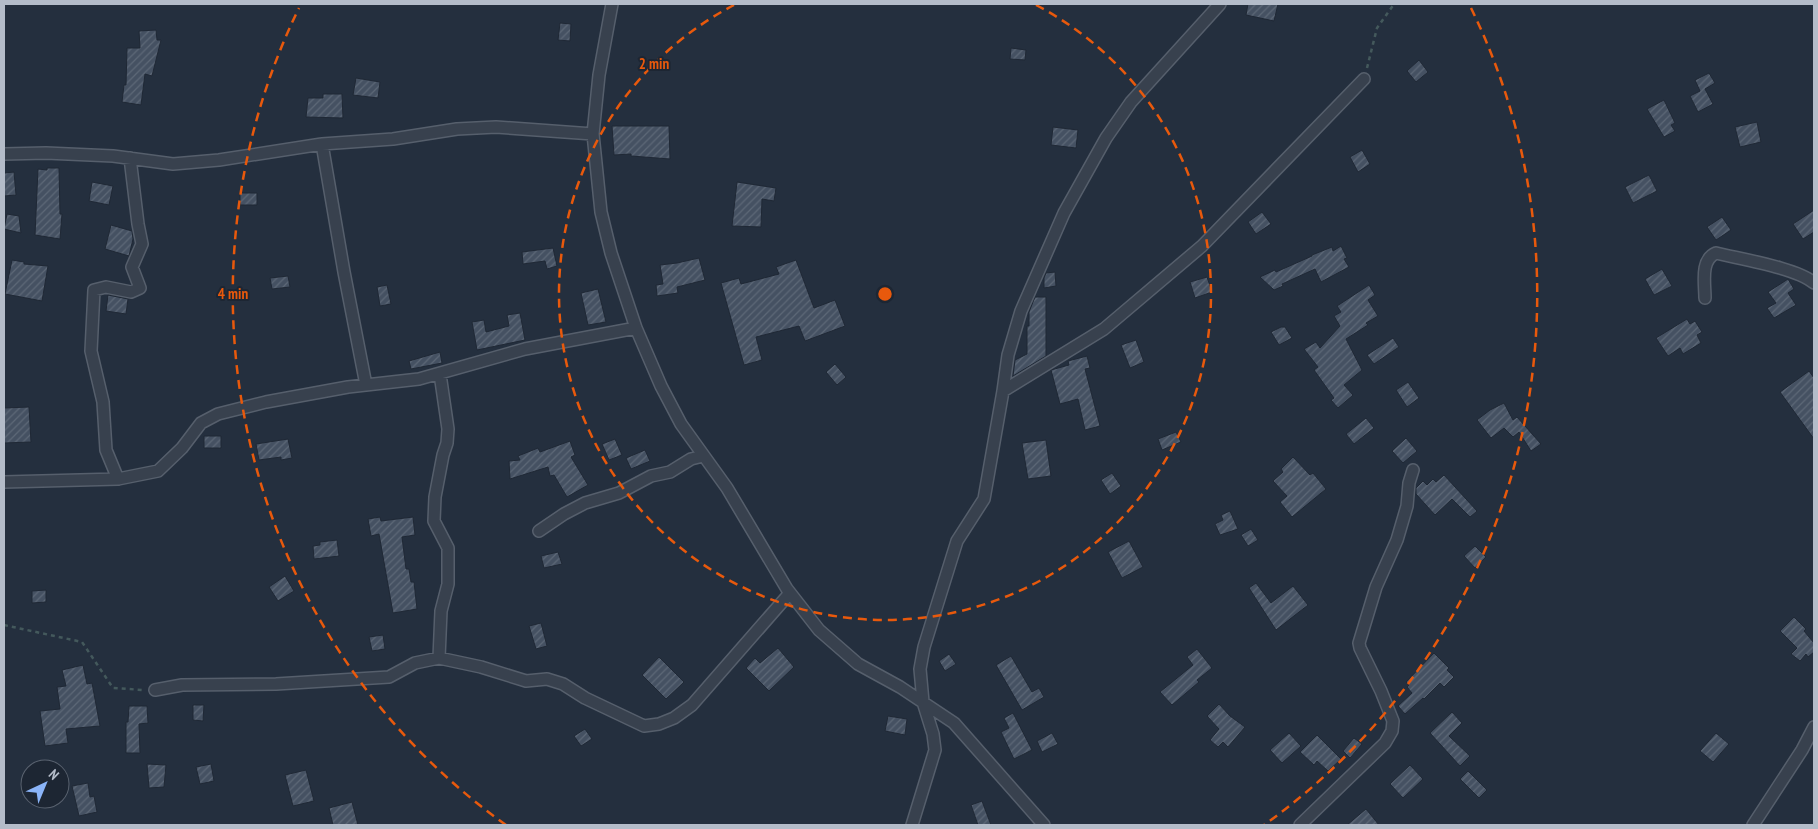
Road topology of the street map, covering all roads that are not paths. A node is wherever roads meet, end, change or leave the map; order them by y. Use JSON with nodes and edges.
{"nodes":[{"id":1,"x":612,"y":4,"type":"edge"},
{"id":2,"x":1220,"y":4,"type":"edge"},
{"id":3,"x":1364,"y":78,"type":"road end"},
{"id":4,"x":593,"y":134,"type":"junction"},
{"id":5,"x":322,"y":144,"type":"junction"},
{"id":6,"x":4,"y":154,"type":"edge"},
{"id":7,"x":130,"y":158,"type":"junction"},
{"id":8,"x":1814,"y":283,"type":"edge"},
{"id":9,"x":1705,"y":298,"type":"dead end"},
{"id":10,"x":636,"y":328,"type":"junction"},
{"id":11,"x":440,"y":374,"type":"junction"},
{"id":12,"x":366,"y":385,"type":"junction"},
{"id":13,"x":1004,"y":391,"type":"junction"},
{"id":14,"x":703,"y":456,"type":"junction"},
{"id":15,"x":1413,"y":470,"type":"dead end"},
{"id":16,"x":118,"y":479,"type":"junction"},
{"id":17,"x":4,"y":482,"type":"edge"},
{"id":18,"x":539,"y":531,"type":"dead end"},
{"id":19,"x":790,"y":593,"type":"junction"},
{"id":20,"x":439,"y":658,"type":"junction"},
{"id":21,"x":155,"y":690,"type":"road end"},
{"id":22,"x":923,"y":702,"type":"junction"},
{"id":23,"x":1814,"y":727,"type":"edge"},
{"id":24,"x":912,"y":825,"type":"edge"},
{"id":25,"x":1044,"y":825,"type":"edge"},
{"id":26,"x":1300,"y":825,"type":"edge"},
{"id":27,"x":1753,"y":825,"type":"edge"}],
"edges":[{"from":1,"to":4,"type":"street"},
{"from":2,"to":13,"type":"street"},
{"from":3,"to":13,"type":"street"},
{"from":4,"to":5,"type":"street"},
{"from":4,"to":10,"type":"street"},
{"from":5,"to":7,"type":"street"},
{"from":5,"to":12,"type":"street"},
{"from":6,"to":7,"type":"street"},
{"from":7,"to":16,"type":"street"},
{"from":8,"to":9,"type":"street"},
{"from":10,"to":11,"type":"street"},
{"from":10,"to":14,"type":"street"},
{"from":11,"to":12,"type":"street"},
{"from":11,"to":20,"type":"street"},
{"from":12,"to":16,"type":"street"},
{"from":13,"to":22,"type":"street"},
{"from":14,"to":18,"type":"street"},
{"from":14,"to":19,"type":"street"},
{"from":15,"to":26,"type":"street"},
{"from":16,"to":17,"type":"street"},
{"from":19,"to":20,"type":"street"},
{"from":19,"to":22,"type":"street"},
{"from":20,"to":21,"type":"street"},
{"from":22,"to":24,"type":"street"},
{"from":22,"to":25,"type":"street"},
{"from":23,"to":27,"type":"street"}]}
